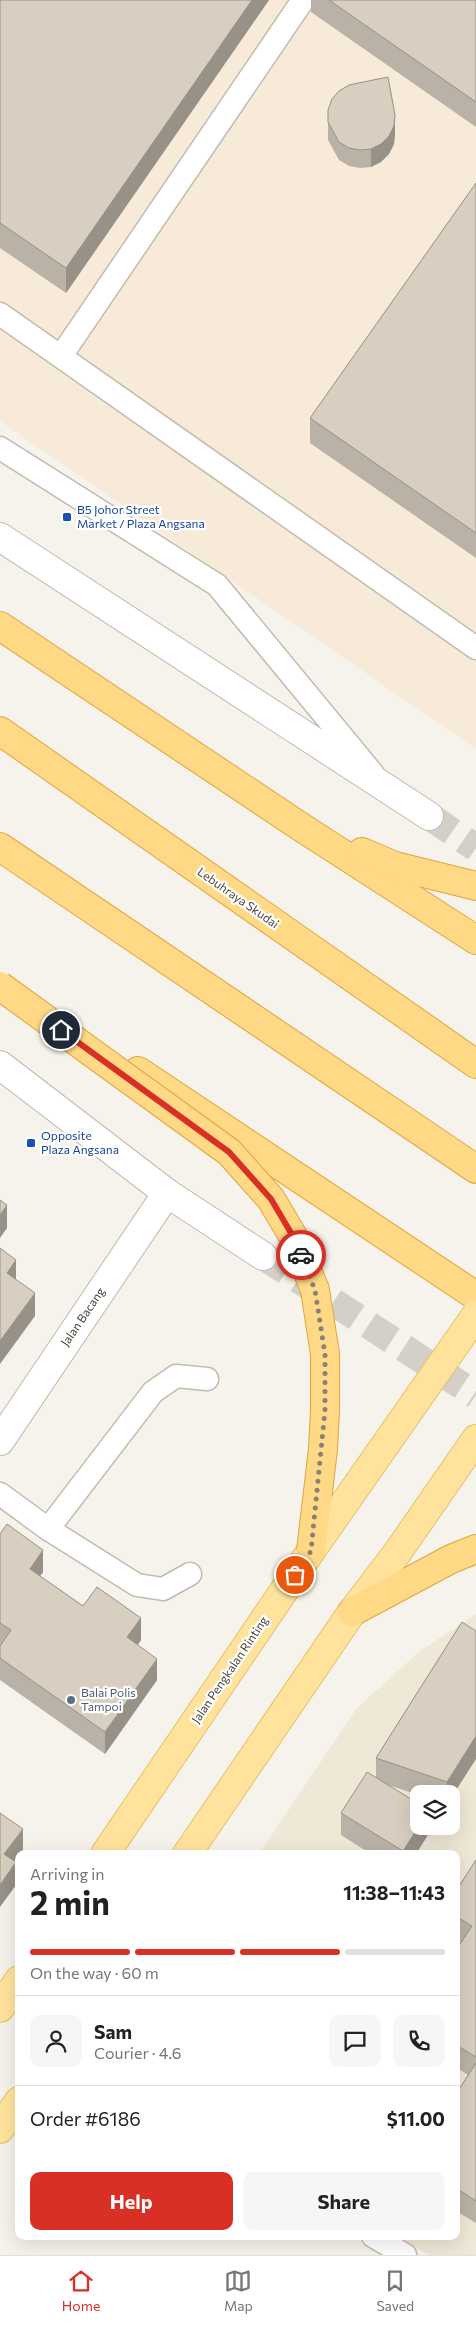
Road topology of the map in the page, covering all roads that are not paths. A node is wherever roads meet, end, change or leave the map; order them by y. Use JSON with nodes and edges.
{"nodes":[{"id":1,"x":303,"y":0,"type":"edge"},
{"id":2,"x":0,"y":314,"type":"edge"},
{"id":3,"x":61,"y":356,"type":"junction"},
{"id":4,"x":0,"y":448,"type":"edge"},
{"id":5,"x":0,"y":537,"type":"edge"},
{"id":6,"x":0,"y":626,"type":"edge"},
{"id":7,"x":476,"y":648,"type":"edge"},
{"id":8,"x":0,"y":731,"type":"edge"},
{"id":9,"x":383,"y":786,"type":"junction"},
{"id":10,"x":429,"y":816,"type":"tunnel mouth"},
{"id":11,"x":301,"y":827,"type":"junction"},
{"id":12,"x":0,"y":847,"type":"edge"},
{"id":13,"x":476,"y":886,"type":"edge"},
{"id":14,"x":476,"y":940,"type":"edge"},
{"id":15,"x":0,"y":979,"type":"edge"},
{"id":16,"x":0,"y":986,"type":"edge"},
{"id":17,"x":476,"y":1064,"type":"edge"},
{"id":18,"x":0,"y":1065,"type":"edge"},
{"id":19,"x":476,"y":1169,"type":"edge"},
{"id":20,"x":167,"y":1193,"type":"junction"},
{"id":21,"x":263,"y":1256,"type":"tunnel mouth"},
{"id":22,"x":476,"y":1296,"type":"edge"},
{"id":23,"x":476,"y":1315,"type":"edge"},
{"id":24,"x":207,"y":1379,"type":"dead end"},
{"id":25,"x":476,"y":1439,"type":"edge"},
{"id":26,"x":0,"y":1441,"type":"edge"},
{"id":27,"x":0,"y":1494,"type":"edge"},
{"id":28,"x":48,"y":1529,"type":"junction"},
{"id":29,"x":476,"y":1549,"type":"edge"},
{"id":30,"x":311,"y":1551,"type":"junction"},
{"id":31,"x":190,"y":1574,"type":"dead end"},
{"id":32,"x":352,"y":1612,"type":"junction"},
{"id":33,"x":108,"y":1850,"type":"edge"},
{"id":34,"x":191,"y":1850,"type":"edge"},
{"id":35,"x":15,"y":1986,"type":"edge"},
{"id":36,"x":0,"y":2008,"type":"edge"},
{"id":37,"x":15,"y":2107,"type":"edge"},
{"id":38,"x":0,"y":2129,"type":"edge"},
{"id":39,"x":380,"y":2240,"type":"edge"},
{"id":40,"x":405,"y":2255,"type":"edge"}],
"edges":[{"from":1,"to":3,"type":"lane"},
{"from":2,"to":3,"type":"lane"},
{"from":3,"to":7,"type":"lane"},
{"from":4,"to":9,"type":"lane"},
{"from":5,"to":9,"type":"street"},
{"from":6,"to":11,"type":"highway"},
{"from":8,"to":17,"type":"highway","name":"Lebuhraya Skudai"},
{"from":9,"to":10,"type":"street"},
{"from":11,"to":13,"type":"highway"},
{"from":11,"to":14,"type":"highway"},
{"from":12,"to":19,"type":"highway"},
{"from":15,"to":22,"type":"highway"},
{"from":16,"to":30,"type":"highway","bridge":true},
{"from":18,"to":20,"type":"street"},
{"from":20,"to":21,"type":"street"},
{"from":20,"to":26,"type":"street","name":"Jalan Bacang"},
{"from":23,"to":30,"type":"main road","name":"Jalan Pengkalan Rinting","bridge":true},
{"from":24,"to":28,"type":"lane"},
{"from":25,"to":32,"type":"main road"},
{"from":27,"to":28,"type":"lane"},
{"from":28,"to":31,"type":"lane"},
{"from":29,"to":32,"type":"highway"},
{"from":30,"to":33,"type":"main road","name":"Jalan Pengkalan Rinting"},
{"from":32,"to":34,"type":"main road"},
{"from":35,"to":36,"type":"main road"},
{"from":37,"to":38,"type":"main road"},
{"from":39,"to":40,"type":"lane"}]}
